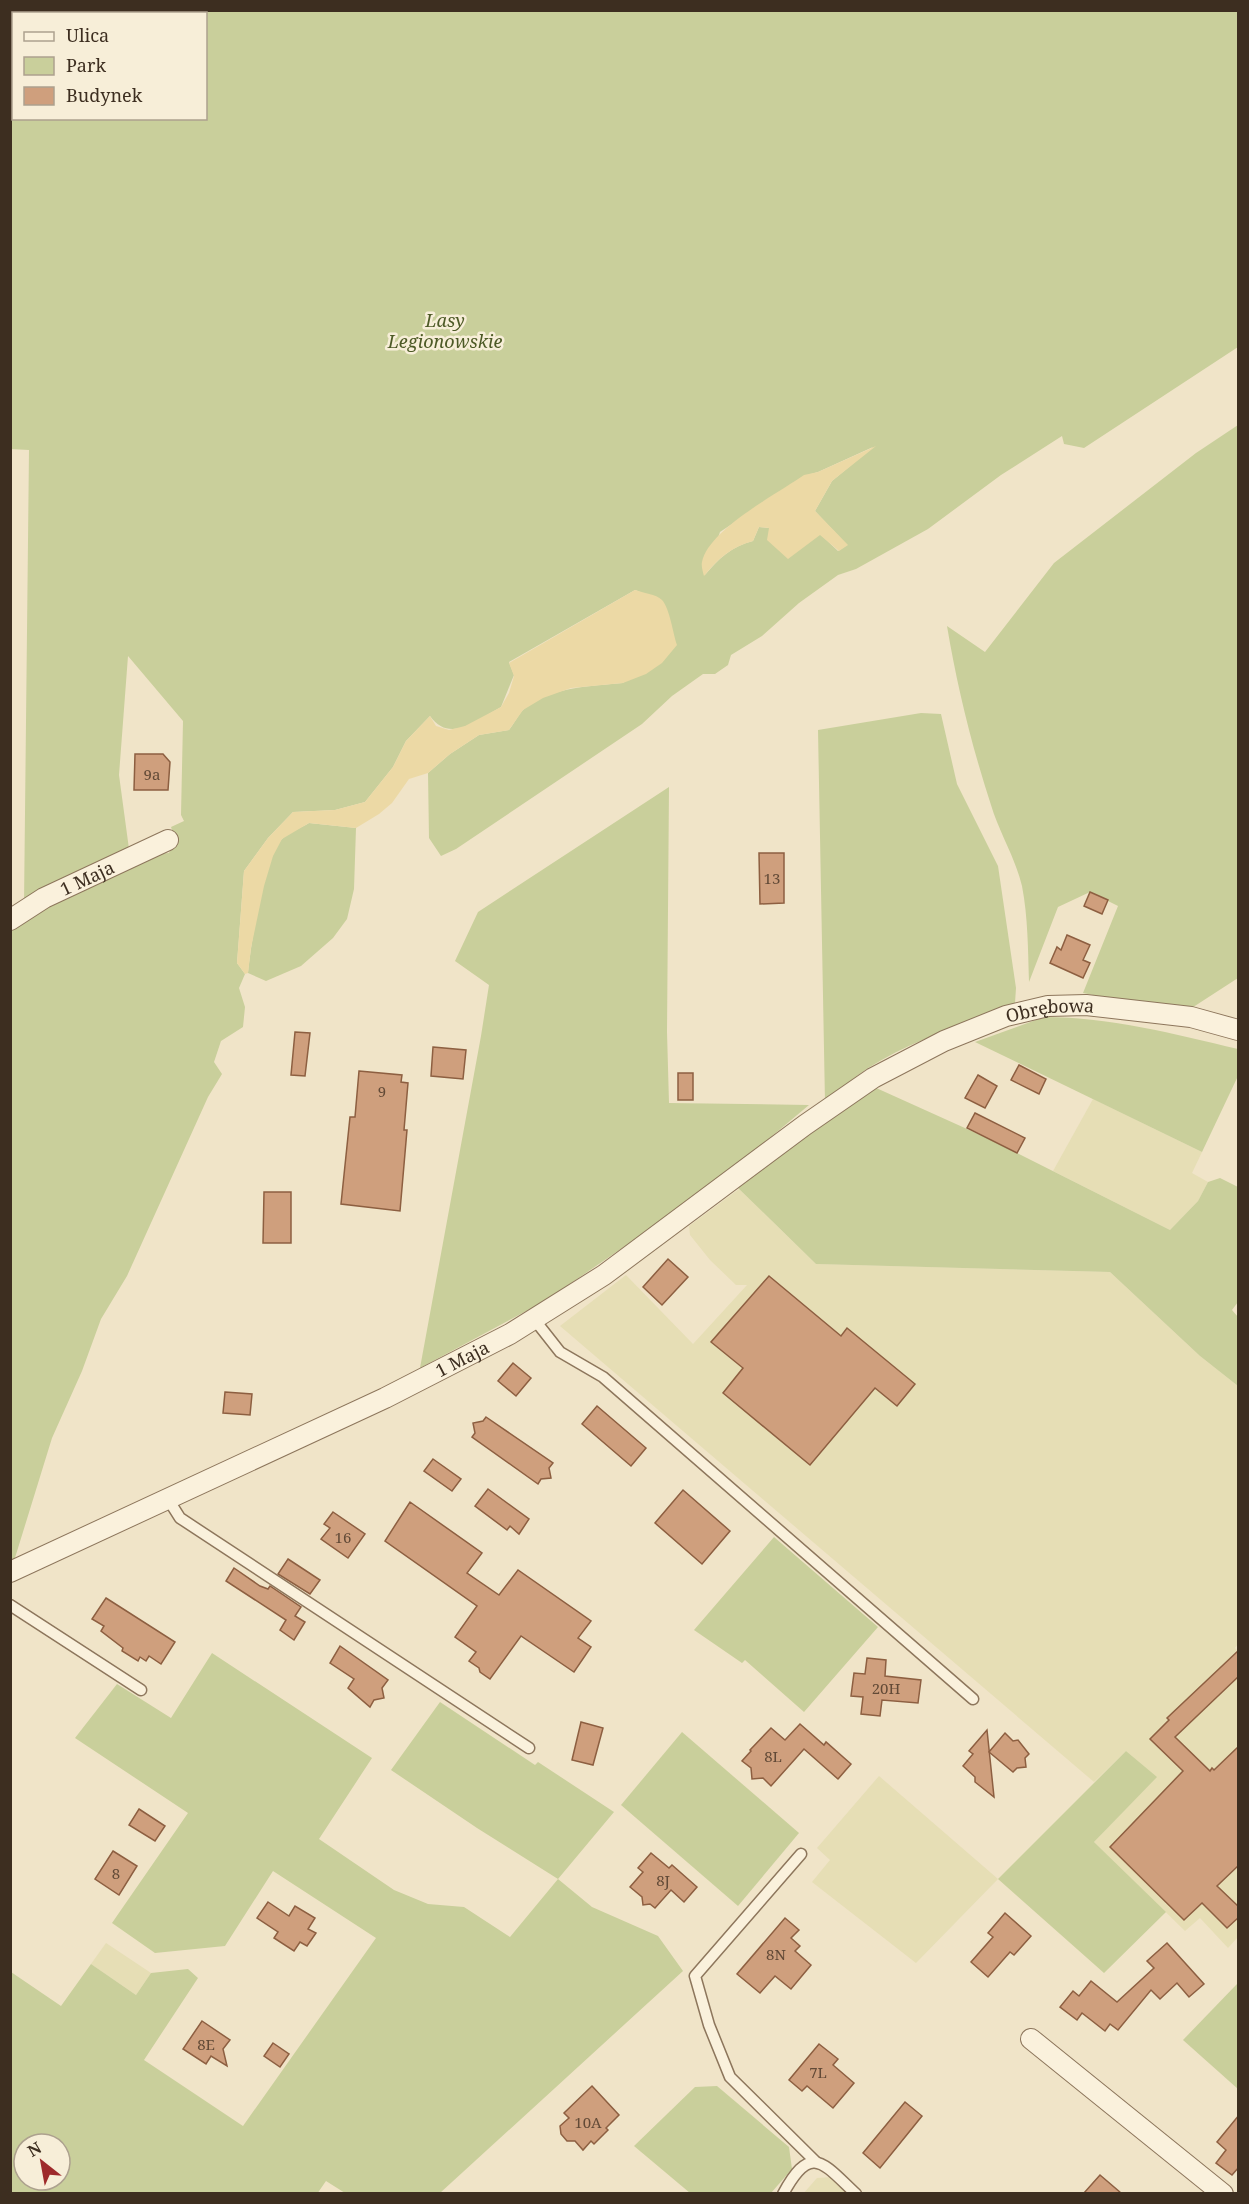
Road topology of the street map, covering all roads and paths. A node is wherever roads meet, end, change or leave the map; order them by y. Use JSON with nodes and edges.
{"nodes":[{"id":1,"x":168,"y":840,"type":"dead end"},
{"id":2,"x":10,"y":920,"type":"edge"},
{"id":3,"x":1239,"y":1030,"type":"edge"},
{"id":4,"x":873,"y":1078,"type":"joint"},
{"id":5,"x":534,"y":1319,"type":"junction"},
{"id":6,"x":168,"y":1499,"type":"junction"},
{"id":7,"x":10,"y":1572,"type":"edge"},
{"id":8,"x":10,"y":1605,"type":"edge"},
{"id":9,"x":141,"y":1690,"type":"dead end"},
{"id":10,"x":973,"y":1699,"type":"dead end"},
{"id":11,"x":529,"y":1748,"type":"dead end"},
{"id":12,"x":801,"y":1854,"type":"dead end"},
{"id":13,"x":1031,"y":2039,"type":"dead end"},
{"id":14,"x":816,"y":2162,"type":"junction"},
{"id":15,"x":783,"y":2193,"type":"edge"},
{"id":16,"x":856,"y":2193,"type":"edge"},
{"id":17,"x":1223,"y":2193,"type":"edge"}],
"edges":[{"from":1,"to":2,"type":"street","name":"1 Maja"},
{"from":3,"to":4,"type":"street","name":"Obrębowa"},
{"from":4,"to":5,"type":"street","name":"1 Maja"},
{"from":5,"to":6,"type":"street","name":"1 Maja"},
{"from":5,"to":10,"type":"lane"},
{"from":6,"to":7,"type":"street","name":"1 Maja"},
{"from":6,"to":11,"type":"lane"},
{"from":8,"to":9,"type":"lane"},
{"from":12,"to":14,"type":"lane"},
{"from":13,"to":17,"type":"street"},
{"from":14,"to":15,"type":"lane"},
{"from":14,"to":16,"type":"lane"}]}
